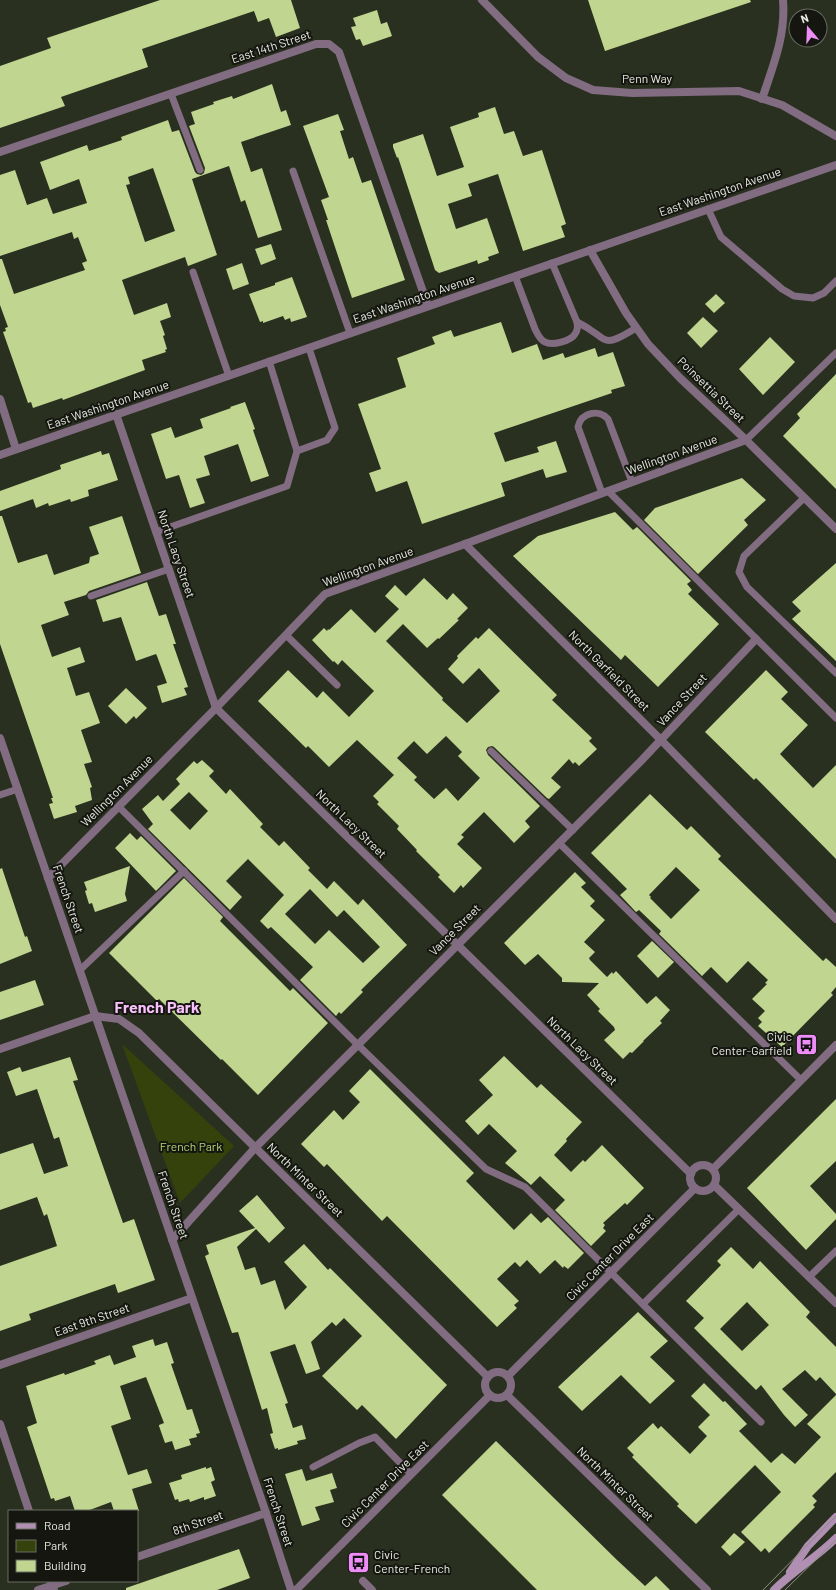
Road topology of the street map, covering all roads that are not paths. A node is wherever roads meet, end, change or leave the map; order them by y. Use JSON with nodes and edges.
{"nodes":[{"id":1,"x":482,"y":0,"type":"edge"},
{"id":2,"x":783,"y":0,"type":"edge"},
{"id":3,"x":171,"y":94,"type":"junction"},
{"id":4,"x":762,"y":99,"type":"junction"},
{"id":5,"x":836,"y":136,"type":"edge"},
{"id":6,"x":0,"y":152,"type":"edge"},
{"id":7,"x":836,"y":165,"type":"edge"},
{"id":8,"x":200,"y":170,"type":"dead end"},
{"id":9,"x":293,"y":172,"type":"dead end"},
{"id":10,"x":708,"y":209,"type":"junction"},
{"id":11,"x":590,"y":250,"type":"junction"},
{"id":12,"x":552,"y":263,"type":"junction"},
{"id":13,"x":192,"y":272,"type":"dead end"},
{"id":14,"x":515,"y":276,"type":"junction"},
{"id":15,"x":836,"y":281,"type":"edge"},
{"id":16,"x":428,"y":306,"type":"junction"},
{"id":17,"x":577,"y":322,"type":"junction"},
{"id":18,"x":636,"y":328,"type":"junction"},
{"id":19,"x":350,"y":334,"type":"junction"},
{"id":20,"x":308,"y":348,"type":"junction"},
{"id":21,"x":836,"y":353,"type":"edge"},
{"id":22,"x":269,"y":361,"type":"junction"},
{"id":23,"x":229,"y":376,"type":"junction"},
{"id":24,"x":0,"y":399,"type":"edge"},
{"id":25,"x":116,"y":414,"type":"junction"},
{"id":26,"x":746,"y":440,"type":"junction"},
{"id":27,"x":16,"y":449,"type":"junction"},
{"id":28,"x":297,"y":451,"type":"junction"},
{"id":29,"x":0,"y":454,"type":"edge"},
{"id":30,"x":632,"y":482,"type":"junction"},
{"id":31,"x":605,"y":492,"type":"junction"},
{"id":32,"x":804,"y":498,"type":"junction"},
{"id":33,"x":836,"y":529,"type":"edge"},
{"id":34,"x":156,"y":532,"type":"junction"},
{"id":35,"x":465,"y":544,"type":"junction"},
{"id":36,"x":169,"y":569,"type":"junction"},
{"id":37,"x":91,"y":596,"type":"dead end"},
{"id":38,"x":286,"y":635,"type":"junction"},
{"id":39,"x":756,"y":639,"type":"junction"},
{"id":40,"x":836,"y":673,"type":"edge"},
{"id":41,"x":337,"y":685,"type":"dead end"},
{"id":42,"x":216,"y":708,"type":"junction"},
{"id":43,"x":836,"y":718,"type":"edge"},
{"id":44,"x":0,"y":738,"type":"edge"},
{"id":45,"x":661,"y":740,"type":"junction"},
{"id":46,"x":491,"y":751,"type":"dead end"},
{"id":47,"x":18,"y":789,"type":"junction"},
{"id":48,"x":0,"y":795,"type":"edge"},
{"id":49,"x":119,"y":807,"type":"junction"},
{"id":50,"x":573,"y":830,"type":"junction"},
{"id":51,"x":559,"y":843,"type":"junction"},
{"id":52,"x":184,"y":871,"type":"junction"},
{"id":53,"x":48,"y":878,"type":"junction"},
{"id":54,"x":836,"y":919,"type":"edge"},
{"id":55,"x":457,"y":945,"type":"junction"},
{"id":56,"x":80,"y":970,"type":"junction"},
{"id":57,"x":95,"y":1016,"type":"junction"},
{"id":58,"x":358,"y":1045,"type":"junction"},
{"id":59,"x":836,"y":1045,"type":"edge"},
{"id":60,"x":0,"y":1049,"type":"edge"},
{"id":61,"x":801,"y":1080,"type":"junction"},
{"id":62,"x":255,"y":1148,"type":"junction"},
{"id":63,"x":713,"y":1170,"type":"junction"},
{"id":64,"x":691,"y":1174,"type":"junction"},
{"id":65,"x":714,"y":1185,"type":"junction"},
{"id":66,"x":695,"y":1188,"type":"junction"},
{"id":67,"x":739,"y":1209,"type":"junction"},
{"id":68,"x":172,"y":1240,"type":"junction"},
{"id":69,"x":836,"y":1251,"type":"edge"},
{"id":70,"x":611,"y":1272,"type":"junction"},
{"id":71,"x":809,"y":1277,"type":"junction"},
{"id":72,"x":192,"y":1298,"type":"junction"},
{"id":73,"x":836,"y":1303,"type":"edge"},
{"id":74,"x":643,"y":1304,"type":"junction"},
{"id":75,"x":0,"y":1365,"type":"edge"},
{"id":76,"x":508,"y":1376,"type":"junction"},
{"id":77,"x":488,"y":1377,"type":"junction"},
{"id":78,"x":490,"y":1395,"type":"junction"},
{"id":79,"x":506,"y":1395,"type":"junction"},
{"id":80,"x":761,"y":1422,"type":"dead end"},
{"id":81,"x":0,"y":1424,"type":"edge"},
{"id":82,"x":313,"y":1467,"type":"dead end"},
{"id":83,"x":411,"y":1474,"type":"junction"},
{"id":84,"x":28,"y":1510,"type":"edge"},
{"id":85,"x":266,"y":1513,"type":"junction"},
{"id":86,"x":836,"y":1517,"type":"edge"},
{"id":87,"x":836,"y":1538,"type":"edge"},
{"id":88,"x":138,"y":1557,"type":"edge"},
{"id":89,"x":786,"y":1578,"type":"junction"},
{"id":90,"x":363,"y":1581,"type":"dead end"},
{"id":91,"x":63,"y":1582,"type":"edge"},
{"id":92,"x":53,"y":1585,"type":"edge"},
{"id":93,"x":38,"y":1590,"type":"edge"},
{"id":94,"x":291,"y":1590,"type":"edge"},
{"id":95,"x":296,"y":1590,"type":"edge"},
{"id":96,"x":372,"y":1590,"type":"edge"},
{"id":97,"x":707,"y":1590,"type":"edge"},
{"id":98,"x":774,"y":1590,"type":"edge"}],
"edges":[{"from":1,"to":4,"type":"street","name":"Penn Way"},
{"from":2,"to":4,"type":"street"},
{"from":3,"to":6,"type":"street","name":"East 14th Street"},
{"from":3,"to":8,"type":"lane"},
{"from":3,"to":16,"type":"street","name":"East 14th Street"},
{"from":4,"to":5,"type":"street","name":"Penn Way"},
{"from":7,"to":10,"type":"street","name":"East Washington Avenue"},
{"from":9,"to":19,"type":"lane"},
{"from":10,"to":11,"type":"street","name":"East Washington Avenue"},
{"from":10,"to":15,"type":"lane"},
{"from":11,"to":12,"type":"street","name":"East Washington Avenue"},
{"from":11,"to":18,"type":"street","name":"Poinsettia Street"},
{"from":12,"to":14,"type":"street","name":"East Washington Avenue"},
{"from":12,"to":17,"type":"lane"},
{"from":13,"to":23,"type":"lane"},
{"from":14,"to":16,"type":"street","name":"East Washington Avenue"},
{"from":14,"to":17,"type":"lane"},
{"from":16,"to":19,"type":"street","name":"East Washington Avenue"},
{"from":17,"to":18,"type":"lane"},
{"from":18,"to":26,"type":"street","name":"Poinsettia Street"},
{"from":19,"to":20,"type":"street","name":"East Washington Avenue"},
{"from":20,"to":22,"type":"street","name":"East Washington Avenue"},
{"from":20,"to":28,"type":"lane"},
{"from":21,"to":26,"type":"lane"},
{"from":22,"to":23,"type":"street","name":"East Washington Avenue"},
{"from":22,"to":28,"type":"lane"},
{"from":23,"to":25,"type":"street","name":"East Washington Avenue"},
{"from":24,"to":27,"type":"street"},
{"from":25,"to":27,"type":"street","name":"East Washington Avenue"},
{"from":25,"to":34,"type":"street","name":"North Lacy Street"},
{"from":26,"to":30,"type":"street","name":"Wellington Avenue"},
{"from":26,"to":32,"type":"street","name":"Poinsettia Street"},
{"from":27,"to":29,"type":"street","name":"East Washington Avenue"},
{"from":28,"to":34,"type":"lane"},
{"from":30,"to":31,"type":"street","name":"Wellington Avenue"},
{"from":30,"to":31,"type":"lane"},
{"from":31,"to":35,"type":"street","name":"Wellington Avenue"},
{"from":31,"to":39,"type":"lane"},
{"from":32,"to":33,"type":"street","name":"Poinsettia Street"},
{"from":32,"to":40,"type":"lane"},
{"from":34,"to":36,"type":"street","name":"North Lacy Street"},
{"from":35,"to":38,"type":"street","name":"Wellington Avenue"},
{"from":35,"to":45,"type":"street","name":"North Garfield Street"},
{"from":36,"to":37,"type":"lane"},
{"from":36,"to":42,"type":"street","name":"North Lacy Street"},
{"from":38,"to":41,"type":"lane"},
{"from":38,"to":42,"type":"street","name":"Wellington Avenue"},
{"from":39,"to":43,"type":"lane"},
{"from":39,"to":45,"type":"street","name":"Vance Street"},
{"from":42,"to":49,"type":"street","name":"Wellington Avenue"},
{"from":42,"to":55,"type":"street","name":"North Lacy Street"},
{"from":44,"to":47,"type":"street","name":"French Street"},
{"from":45,"to":50,"type":"street","name":"Vance Street"},
{"from":45,"to":54,"type":"street","name":"North Garfield Street"},
{"from":46,"to":50,"type":"lane"},
{"from":47,"to":48,"type":"lane"},
{"from":47,"to":53,"type":"street","name":"French Street"},
{"from":49,"to":52,"type":"lane"},
{"from":49,"to":53,"type":"street","name":"Wellington Avenue"},
{"from":50,"to":51,"type":"street","name":"Vance Street"},
{"from":51,"to":55,"type":"street","name":"Vance Street"},
{"from":51,"to":61,"type":"lane"},
{"from":52,"to":56,"type":"lane"},
{"from":52,"to":58,"type":"lane"},
{"from":53,"to":56,"type":"street","name":"French Street"},
{"from":55,"to":58,"type":"street","name":"Vance Street"},
{"from":55,"to":64,"type":"street","name":"North Lacy Street"},
{"from":56,"to":57,"type":"street","name":"French Street"},
{"from":57,"to":60,"type":"street"},
{"from":57,"to":62,"type":"street","name":"North Minter Street"},
{"from":57,"to":68,"type":"street","name":"French Street"},
{"from":58,"to":62,"type":"street","name":"Vance Street"},
{"from":58,"to":70,"type":"lane"},
{"from":59,"to":61,"type":"street"},
{"from":61,"to":63,"type":"street"},
{"from":62,"to":68,"type":"street","name":"Vance Street"},
{"from":62,"to":77,"type":"street","name":"North Minter Street"},
{"from":63,"to":64,"type":"street"},
{"from":63,"to":65,"type":"street"},
{"from":64,"to":66,"type":"street"},
{"from":65,"to":66,"type":"street"},
{"from":65,"to":67,"type":"street"},
{"from":66,"to":70,"type":"street","name":"Civic Center Drive East"},
{"from":67,"to":71,"type":"street"},
{"from":67,"to":74,"type":"lane"},
{"from":68,"to":72,"type":"street","name":"French Street"},
{"from":69,"to":71,"type":"lane"},
{"from":70,"to":74,"type":"lane"},
{"from":70,"to":76,"type":"street","name":"Civic Center Drive East"},
{"from":71,"to":73,"type":"street"},
{"from":72,"to":75,"type":"street","name":"East 9th Street"},
{"from":72,"to":85,"type":"street","name":"French Street"},
{"from":74,"to":80,"type":"lane"},
{"from":76,"to":77,"type":"street"},
{"from":76,"to":79,"type":"street"},
{"from":77,"to":78,"type":"street"},
{"from":78,"to":79,"type":"street"},
{"from":78,"to":83,"type":"street","name":"Civic Center Drive East"},
{"from":79,"to":97,"type":"street","name":"North Minter Street"},
{"from":81,"to":84,"type":"street"},
{"from":82,"to":83,"type":"lane"},
{"from":83,"to":95,"type":"street","name":"Civic Center Drive East"},
{"from":85,"to":88,"type":"street","name":"8th Street"},
{"from":85,"to":94,"type":"street","name":"French Street"},
{"from":86,"to":89,"type":"main road"},
{"from":87,"to":89,"type":"main road"},
{"from":89,"to":98,"type":"main road"},
{"from":90,"to":96,"type":"street"},
{"from":91,"to":92,"type":"street"},
{"from":92,"to":93,"type":"street"}]}
